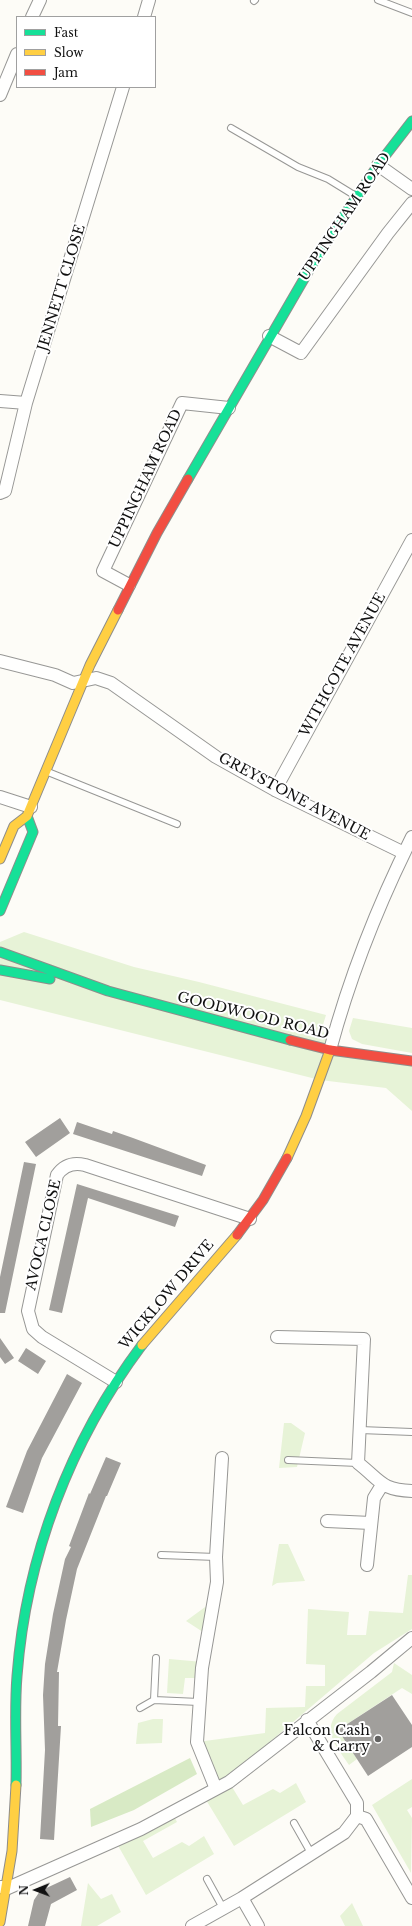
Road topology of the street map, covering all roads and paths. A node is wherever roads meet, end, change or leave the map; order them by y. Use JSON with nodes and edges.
{"nodes":[{"id":1,"x":40,"y":0,"type":"edge"},
{"id":2,"x":149,"y":0,"type":"edge"},
{"id":3,"x":378,"y":0,"type":"edge"},
{"id":4,"x":412,"y":13,"type":"edge"},
{"id":5,"x":32,"y":16,"type":"edge"},
{"id":6,"x":144,"y":16,"type":"edge"},
{"id":7,"x":16,"y":56,"type":"edge"},
{"id":8,"x":3,"y":79,"type":"edge"},
{"id":9,"x":123,"y":88,"type":"edge"},
{"id":10,"x":0,"y":95,"type":"edge"},
{"id":11,"x":412,"y":121,"type":"edge"},
{"id":12,"x":231,"y":128,"type":"dead end"},
{"id":13,"x":378,"y":165,"type":"junction"},
{"id":14,"x":412,"y":189,"type":"edge"},
{"id":15,"x":356,"y":196,"type":"junction"},
{"id":16,"x":412,"y":203,"type":"edge"},
{"id":17,"x":269,"y":336,"type":"junction"},
{"id":18,"x":0,"y":401,"type":"edge"},
{"id":19,"x":26,"y":403,"type":"junction"},
{"id":20,"x":229,"y":408,"type":"junction"},
{"id":21,"x":2,"y":492,"type":"edge"},
{"id":22,"x":412,"y":540,"type":"edge"},
{"id":23,"x":129,"y":585,"type":"junction"},
{"id":24,"x":0,"y":661,"type":"edge"},
{"id":25,"x":84,"y":679,"type":"junction"},
{"id":26,"x":47,"y":771,"type":"junction"},
{"id":27,"x":275,"y":790,"type":"junction"},
{"id":28,"x":0,"y":797,"type":"edge"},
{"id":29,"x":29,"y":811,"type":"junction"},
{"id":30,"x":177,"y":824,"type":"dead end"},
{"id":31,"x":412,"y":837,"type":"edge"},
{"id":32,"x":404,"y":853,"type":"junction"},
{"id":33,"x":0,"y":858,"type":"edge"},
{"id":34,"x":0,"y":911,"type":"edge"},
{"id":35,"x":0,"y":952,"type":"edge"},
{"id":36,"x":0,"y":970,"type":"edge"},
{"id":37,"x":90,"y":986,"type":"junction"},
{"id":38,"x":330,"y":1050,"type":"junction"},
{"id":39,"x":412,"y":1061,"type":"edge"},
{"id":40,"x":250,"y":1218,"type":"junction"},
{"id":41,"x":277,"y":1337,"type":"dead end"},
{"id":42,"x":116,"y":1382,"type":"junction"},
{"id":43,"x":360,"y":1430,"type":"junction"},
{"id":44,"x":412,"y":1432,"type":"edge"},
{"id":45,"x":222,"y":1458,"type":"dead end"},
{"id":46,"x":288,"y":1460,"type":"dead end"},
{"id":47,"x":358,"y":1463,"type":"junction"},
{"id":48,"x":382,"y":1485,"type":"junction"},
{"id":49,"x":412,"y":1492,"type":"edge"},
{"id":50,"x":327,"y":1521,"type":"dead end"},
{"id":51,"x":371,"y":1523,"type":"junction"},
{"id":52,"x":161,"y":1555,"type":"dead end"},
{"id":53,"x":216,"y":1557,"type":"junction"},
{"id":54,"x":367,"y":1565,"type":"dead end"},
{"id":55,"x":412,"y":1638,"type":"edge"},
{"id":56,"x":156,"y":1658,"type":"dead end"},
{"id":57,"x":154,"y":1700,"type":"junction"},
{"id":58,"x":199,"y":1702,"type":"junction"},
{"id":59,"x":140,"y":1708,"type":"dead end"},
{"id":60,"x":308,"y":1720,"type":"junction"},
{"id":61,"x":216,"y":1789,"type":"junction"},
{"id":62,"x":357,"y":1816,"type":"junction"},
{"id":63,"x":294,"y":1823,"type":"dead end"},
{"id":64,"x":311,"y":1853,"type":"junction"},
{"id":65,"x":206,"y":1880,"type":"dead end"},
{"id":66,"x":4,"y":1888,"type":"edge"},
{"id":67,"x":242,"y":1898,"type":"junction"},
{"id":68,"x":412,"y":1898,"type":"edge"},
{"id":69,"x":223,"y":1908,"type":"junction"},
{"id":70,"x":0,"y":1922,"type":"edge"},
{"id":71,"x":192,"y":1926,"type":"edge"},
{"id":72,"x":258,"y":1926,"type":"edge"}],
"edges":[{"from":1,"to":5,"type":"street"},
{"from":2,"to":6,"type":"street"},
{"from":3,"to":4,"type":"lane"},
{"from":7,"to":8,"type":"street"},
{"from":8,"to":10,"type":"street"},
{"from":9,"to":19,"type":"street","name":"JENNETT CLOSE"},
{"from":11,"to":13,"type":"main road","name":"UPPINGHAM ROAD"},
{"from":12,"to":15,"type":"lane"},
{"from":13,"to":14,"type":"street"},
{"from":13,"to":15,"type":"main road","name":"UPPINGHAM ROAD"},
{"from":15,"to":17,"type":"main road","name":"UPPINGHAM ROAD"},
{"from":16,"to":17,"type":"street"},
{"from":17,"to":20,"type":"main road","name":"UPPINGHAM ROAD"},
{"from":18,"to":19,"type":"street"},
{"from":19,"to":21,"type":"street","name":"JENNETT CLOSE"},
{"from":20,"to":23,"type":"main road","name":"UPPINGHAM ROAD"},
{"from":20,"to":23,"type":"street","name":"UPPINGHAM ROAD"},
{"from":22,"to":27,"type":"street","name":"WITHCOTE AVENUE"},
{"from":23,"to":25,"type":"main road","name":"UPPINGHAM ROAD"},
{"from":24,"to":25,"type":"street","name":"GREYSTONE AVENUE"},
{"from":25,"to":26,"type":"main road","name":"UPPINGHAM ROAD"},
{"from":25,"to":27,"type":"street","name":"GREYSTONE AVENUE"},
{"from":26,"to":29,"type":"main road","name":"UPPINGHAM ROAD"},
{"from":26,"to":30,"type":"lane"},
{"from":27,"to":32,"type":"street","name":"GREYSTONE AVENUE"},
{"from":28,"to":29,"type":"street"},
{"from":29,"to":33,"type":"main road","name":"UPPINGHAM ROAD"},
{"from":29,"to":34,"type":"main road"},
{"from":31,"to":32,"type":"street"},
{"from":32,"to":38,"type":"street"},
{"from":35,"to":37,"type":"main road","name":"GOODWOOD ROAD"},
{"from":36,"to":37,"type":"main road","name":"GOODWOOD ROAD"},
{"from":37,"to":38,"type":"main road","name":"GOODWOOD ROAD"},
{"from":38,"to":39,"type":"main road","name":"GOODWOOD ROAD"},
{"from":38,"to":40,"type":"main road","name":"WICKLOW DRIVE"},
{"from":40,"to":42,"type":"main road","name":"WICKLOW DRIVE"},
{"from":40,"to":42,"type":"street","name":"AVOCA CLOSE"},
{"from":41,"to":43,"type":"street"},
{"from":42,"to":66,"type":"main road","name":"WICKLOW DRIVE"},
{"from":43,"to":44,"type":"lane"},
{"from":43,"to":47,"type":"street"},
{"from":45,"to":53,"type":"street"},
{"from":46,"to":47,"type":"lane"},
{"from":47,"to":48,"type":"street"},
{"from":48,"to":49,"type":"street"},
{"from":48,"to":51,"type":"street"},
{"from":50,"to":51,"type":"street"},
{"from":51,"to":54,"type":"street"},
{"from":52,"to":53,"type":"lane"},
{"from":53,"to":58,"type":"street"},
{"from":55,"to":60,"type":"street"},
{"from":56,"to":57,"type":"lane"},
{"from":57,"to":58,"type":"lane"},
{"from":57,"to":59,"type":"lane"},
{"from":58,"to":61,"type":"street"},
{"from":60,"to":61,"type":"street"},
{"from":60,"to":62,"type":"street"},
{"from":61,"to":66,"type":"street"},
{"from":62,"to":64,"type":"street"},
{"from":62,"to":68,"type":"street"},
{"from":63,"to":64,"type":"lane"},
{"from":64,"to":67,"type":"street"},
{"from":65,"to":69,"type":"lane"},
{"from":66,"to":70,"type":"main road","name":"WICKLOW DRIVE"},
{"from":67,"to":69,"type":"street"},
{"from":67,"to":72,"type":"street"},
{"from":69,"to":71,"type":"street"}]}
